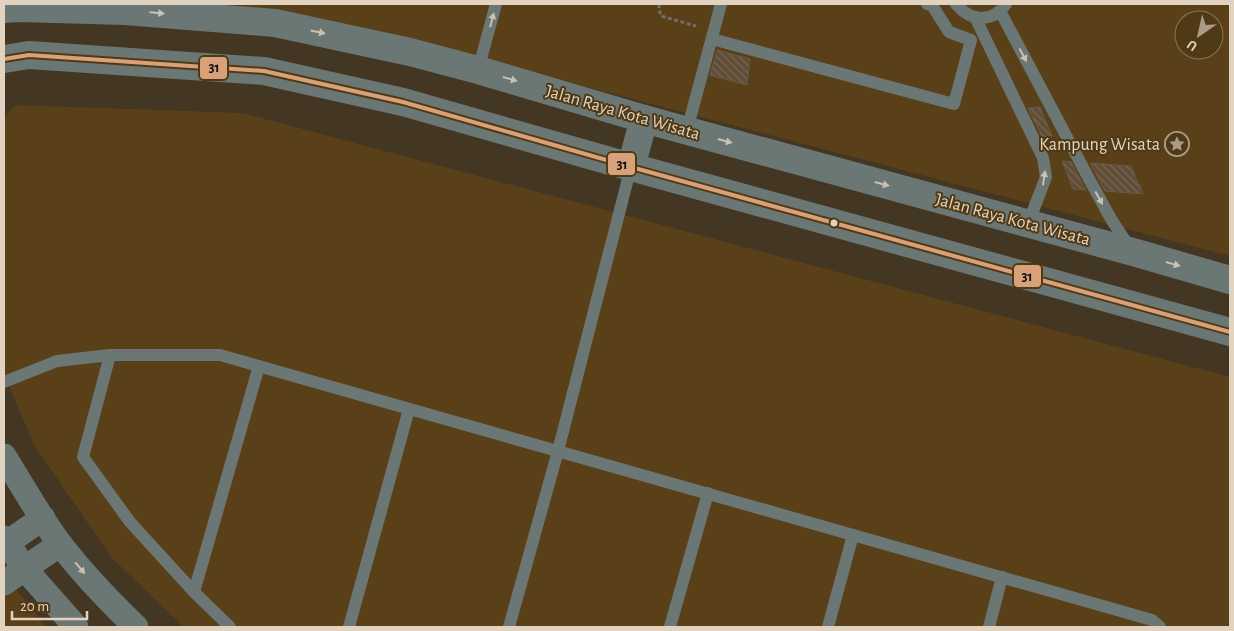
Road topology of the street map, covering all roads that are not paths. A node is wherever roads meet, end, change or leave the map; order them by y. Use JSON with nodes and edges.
{"nodes":[{"id":1,"x":496,"y":4,"type":"edge"},
{"id":2,"x":721,"y":4,"type":"edge"},
{"id":3,"x":927,"y":4,"type":"edge"},
{"id":4,"x":956,"y":4,"type":"edge"},
{"id":5,"x":1003,"y":8,"type":"edge"},
{"id":6,"x":4,"y":9,"type":"edge"},
{"id":7,"x":975,"y":17,"type":"junction"},
{"id":8,"x":712,"y":39,"type":"junction"},
{"id":9,"x":4,"y":58,"type":"edge"},
{"id":10,"x":478,"y":70,"type":"junction"},
{"id":11,"x":644,"y":119,"type":"junction"},
{"id":12,"x":687,"y":130,"type":"junction"},
{"id":13,"x":631,"y":166,"type":"junction"},
{"id":14,"x":1028,"y":224,"type":"junction"},
{"id":15,"x":1133,"y":252,"type":"junction"},
{"id":16,"x":1230,"y":280,"type":"edge"},
{"id":17,"x":1230,"y":332,"type":"edge"},
{"id":18,"x":110,"y":355,"type":"junction"},
{"id":19,"x":259,"y":366,"type":"junction"},
{"id":20,"x":4,"y":382,"type":"edge"},
{"id":21,"x":409,"y":409,"type":"junction"},
{"id":22,"x":558,"y":451,"type":"junction"},
{"id":23,"x":4,"y":456,"type":"edge"},
{"id":24,"x":708,"y":494,"type":"junction"},
{"id":25,"x":43,"y":518,"type":"junction"},
{"id":26,"x":853,"y":535,"type":"junction"},
{"id":27,"x":5,"y":542,"type":"edge"},
{"id":28,"x":60,"y":544,"type":"junction"},
{"id":29,"x":24,"y":568,"type":"junction"},
{"id":30,"x":1002,"y":577,"type":"junction"},
{"id":31,"x":4,"y":583,"type":"edge"},
{"id":32,"x":194,"y":592,"type":"junction"},
{"id":33,"x":76,"y":627,"type":"edge"},
{"id":34,"x":136,"y":627,"type":"edge"},
{"id":35,"x":230,"y":627,"type":"edge"},
{"id":36,"x":349,"y":627,"type":"edge"},
{"id":37,"x":509,"y":627,"type":"edge"},
{"id":38,"x":670,"y":627,"type":"edge"},
{"id":39,"x":828,"y":627,"type":"edge"},
{"id":40,"x":989,"y":627,"type":"edge"},
{"id":41,"x":1160,"y":627,"type":"edge"}],
"edges":[{"from":10,"to":1,"type":"lane","one_way":true},
{"from":2,"to":8,"type":"lane"},
{"from":3,"to":8,"type":"lane"},
{"from":4,"to":7,"type":"lane"},
{"from":5,"to":7,"type":"lane"},
{"from":5,"to":15,"type":"lane","one_way":true},
{"from":6,"to":10,"type":"street","name":"Jalan Raya Kota Wisata","one_way":true},
{"from":14,"to":7,"type":"lane","one_way":true},
{"from":8,"to":12,"type":"lane"},
{"from":9,"to":13,"type":"street"},
{"from":10,"to":11,"type":"street","name":"Jalan Raya Kota Wisata","one_way":true},
{"from":11,"to":12,"type":"street","name":"Jalan Raya Kota Wisata"},
{"from":11,"to":13,"type":"street"},
{"from":12,"to":14,"type":"street","name":"Jalan Raya Kota Wisata","one_way":true},
{"from":13,"to":17,"type":"street"},
{"from":13,"to":22,"type":"lane"},
{"from":14,"to":15,"type":"street","name":"Jalan Raya Kota Wisata"},
{"from":15,"to":16,"type":"street","name":"Jalan Raya Kota Wisata","one_way":true},
{"from":18,"to":19,"type":"lane"},
{"from":18,"to":20,"type":"lane"},
{"from":18,"to":32,"type":"lane"},
{"from":19,"to":21,"type":"lane"},
{"from":19,"to":32,"type":"lane"},
{"from":21,"to":22,"type":"lane"},
{"from":21,"to":36,"type":"lane"},
{"from":22,"to":24,"type":"lane"},
{"from":22,"to":37,"type":"lane"},
{"from":23,"to":25,"type":"street"},
{"from":24,"to":26,"type":"lane"},
{"from":24,"to":38,"type":"lane"},
{"from":25,"to":27,"type":"street"},
{"from":25,"to":28,"type":"street"},
{"from":26,"to":30,"type":"lane"},
{"from":26,"to":39,"type":"lane"},
{"from":27,"to":29,"type":"street"},
{"from":28,"to":29,"type":"street"},
{"from":28,"to":34,"type":"street","one_way":true},
{"from":29,"to":31,"type":"street"},
{"from":29,"to":33,"type":"street"},
{"from":30,"to":40,"type":"lane"},
{"from":30,"to":41,"type":"lane"},
{"from":32,"to":35,"type":"lane"}]}
